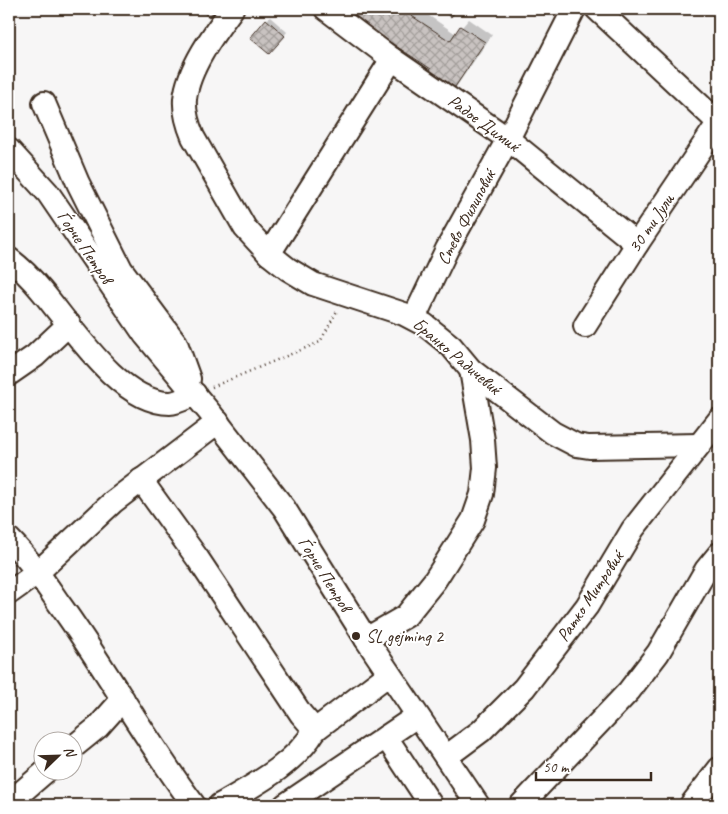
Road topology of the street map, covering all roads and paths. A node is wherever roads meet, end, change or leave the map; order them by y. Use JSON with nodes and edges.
{"nodes":[{"id":1,"x":232,"y":9,"type":"edge"},
{"id":2,"x":326,"y":9,"type":"edge"},
{"id":3,"x":574,"y":9,"type":"edge"},
{"id":4,"x":598,"y":9,"type":"edge"},
{"id":5,"x":392,"y":58,"type":"junction"},
{"id":6,"x":44,"y":103,"type":"dead end"},
{"id":7,"x":719,"y":122,"type":"edge"},
{"id":8,"x":508,"y":139,"type":"junction"},
{"id":9,"x":9,"y":150,"type":"edge"},
{"id":10,"x":637,"y":244,"type":"junction"},
{"id":11,"x":270,"y":254,"type":"junction"},
{"id":12,"x":12,"y":265,"type":"edge"},
{"id":13,"x":347,"y":295,"type":"junction"},
{"id":14,"x":414,"y":318,"type":"junction"},
{"id":15,"x":68,"y":324,"type":"junction"},
{"id":16,"x":585,"y":326,"type":"dead end"},
{"id":17,"x":471,"y":370,"type":"junction"},
{"id":18,"x":9,"y":374,"type":"edge"},
{"id":19,"x":195,"y":394,"type":"junction"},
{"id":20,"x":719,"y":420,"type":"edge"},
{"id":21,"x":218,"y":422,"type":"junction"},
{"id":22,"x":699,"y":445,"type":"junction"},
{"id":23,"x":141,"y":480,"type":"junction"},
{"id":24,"x":9,"y":539,"type":"edge"},
{"id":25,"x":719,"y":554,"type":"edge"},
{"id":26,"x":37,"y":572,"type":"junction"},
{"id":27,"x":9,"y":593,"type":"edge"},
{"id":28,"x":366,"y":639,"type":"junction"},
{"id":29,"x":389,"y":674,"type":"junction"},
{"id":30,"x":123,"y":699,"type":"junction"},
{"id":31,"x":417,"y":716,"type":"junction"},
{"id":32,"x":315,"y":730,"type":"junction"},
{"id":33,"x":386,"y":737,"type":"junction"},
{"id":34,"x":82,"y":740,"type":"edge"},
{"id":35,"x":446,"y":758,"type":"junction"},
{"id":36,"x":719,"y":769,"type":"edge"},
{"id":37,"x":36,"y":782,"type":"edge"},
{"id":38,"x":18,"y":801,"type":"edge"},
{"id":39,"x":696,"y":803,"type":"edge"},
{"id":40,"x":194,"y":805,"type":"edge"},
{"id":41,"x":220,"y":805,"type":"edge"},
{"id":42,"x":285,"y":805,"type":"edge"},
{"id":43,"x":431,"y":805,"type":"edge"},
{"id":44,"x":478,"y":805,"type":"edge"},
{"id":45,"x":521,"y":805,"type":"edge"}],
"edges":[{"from":1,"to":11,"type":"street","name":"Бранко Радичевиќ"},
{"from":2,"to":5,"type":"street","name":"Радое Димиќ"},
{"from":3,"to":8,"type":"street","name":"Стево Филиповиќ"},
{"from":4,"to":7,"type":"street"},
{"from":5,"to":8,"type":"street","name":"Радое Димиќ"},
{"from":5,"to":11,"type":"street"},
{"from":6,"to":19,"type":"street"},
{"from":7,"to":10,"type":"street","name":"30 ти Јули"},
{"from":8,"to":10,"type":"street","name":"Радое Димиќ"},
{"from":8,"to":14,"type":"street","name":"Стево Филиповиќ"},
{"from":9,"to":19,"type":"street","name":"Ѓорче Петров"},
{"from":10,"to":16,"type":"street","name":"30 ти Јули"},
{"from":11,"to":13,"type":"street","name":"Бранко Радичевиќ"},
{"from":12,"to":15,"type":"street"},
{"from":13,"to":14,"type":"street","name":"Бранко Радичевиќ"},
{"from":13,"to":19,"type":"path"},
{"from":14,"to":17,"type":"street","name":"Бранко Радичевиќ"},
{"from":15,"to":18,"type":"street"},
{"from":15,"to":19,"type":"street"},
{"from":17,"to":22,"type":"street","name":"Бранко Радичевиќ"},
{"from":17,"to":28,"type":"street"},
{"from":19,"to":21,"type":"street","name":"Ѓорче Петров"},
{"from":20,"to":22,"type":"street","name":"Ратко Митровиќ"},
{"from":21,"to":23,"type":"street"},
{"from":21,"to":28,"type":"street","name":"Ѓорче Петров"},
{"from":22,"to":35,"type":"street","name":"Ратко Митровиќ"},
{"from":23,"to":26,"type":"street"},
{"from":23,"to":32,"type":"street"},
{"from":24,"to":26,"type":"street"},
{"from":25,"to":45,"type":"street"},
{"from":26,"to":27,"type":"street"},
{"from":26,"to":30,"type":"street"},
{"from":28,"to":29,"type":"street","name":"Ѓорче Петров"},
{"from":29,"to":31,"type":"street","name":"Ѓорче Петров"},
{"from":29,"to":32,"type":"street"},
{"from":30,"to":34,"type":"street"},
{"from":30,"to":40,"type":"street"},
{"from":31,"to":33,"type":"street"},
{"from":31,"to":35,"type":"street","name":"Ѓорче Петров"},
{"from":32,"to":41,"type":"street"},
{"from":33,"to":42,"type":"street"},
{"from":33,"to":43,"type":"street"},
{"from":35,"to":44,"type":"street","name":"Ѓорче Петров"},
{"from":36,"to":39,"type":"street"},
{"from":37,"to":38,"type":"street"}]}
